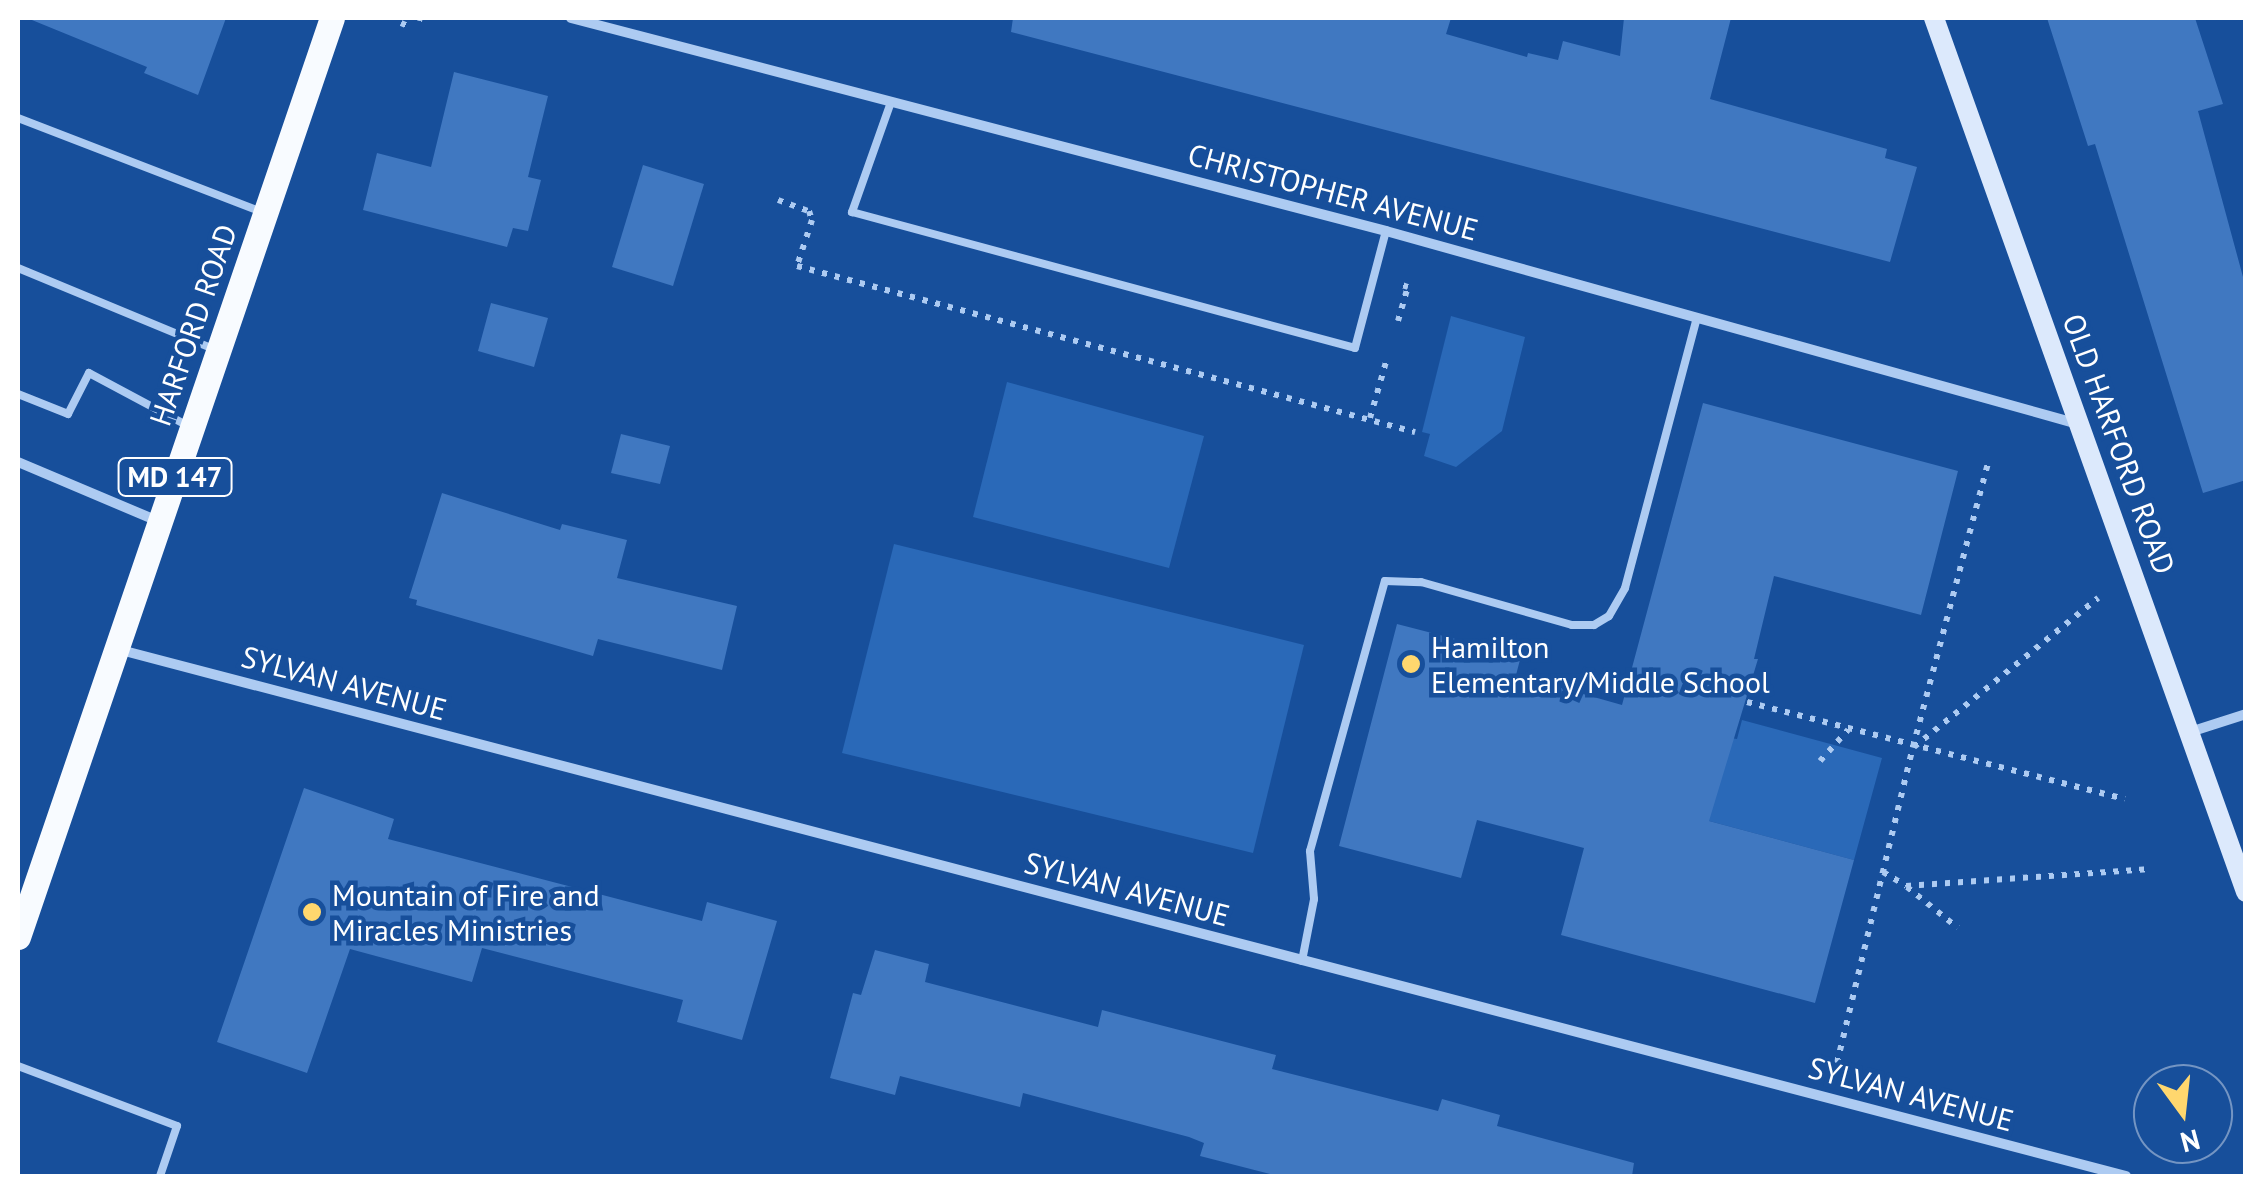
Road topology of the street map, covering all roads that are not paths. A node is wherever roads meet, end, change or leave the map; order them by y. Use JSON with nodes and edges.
{"nodes":[{"id":1,"x":332,"y":18,"type":"edge"},
{"id":2,"x":571,"y":18,"type":"edge"},
{"id":3,"x":1934,"y":18,"type":"edge"},
{"id":4,"x":891,"y":102,"type":"junction"},
{"id":5,"x":18,"y":118,"type":"edge"},
{"id":6,"x":265,"y":214,"type":"junction"},
{"id":7,"x":1386,"y":231,"type":"junction"},
{"id":8,"x":18,"y":268,"type":"edge"},
{"id":9,"x":1697,"y":318,"type":"junction"},
{"id":10,"x":218,"y":351,"type":"junction"},
{"id":11,"x":18,"y":394,"type":"edge"},
{"id":12,"x":2079,"y":424,"type":"junction"},
{"id":13,"x":192,"y":428,"type":"junction"},
{"id":14,"x":18,"y":462,"type":"edge"},
{"id":15,"x":159,"y":521,"type":"junction"},
{"id":16,"x":116,"y":649,"type":"junction"},
{"id":17,"x":2246,"y":714,"type":"edge"},
{"id":18,"x":2190,"y":732,"type":"junction"},
{"id":19,"x":2246,"y":892,"type":"edge"},
{"id":20,"x":18,"y":937,"type":"edge"},
{"id":21,"x":1302,"y":960,"type":"junction"},
{"id":22,"x":18,"y":1066,"type":"edge"},
{"id":23,"x":160,"y":1176,"type":"edge"},
{"id":24,"x":2126,"y":1176,"type":"edge"}],
"edges":[{"from":1,"to":6,"type":"main road","name":"HARFORD ROAD","number":"MD 147"},
{"from":2,"to":4,"type":"street","name":"CHRISTOPHER AVENUE"},
{"from":3,"to":12,"type":"street","name":"OLD HARFORD ROAD"},
{"from":4,"to":7,"type":"street","name":"CHRISTOPHER AVENUE"},
{"from":4,"to":7,"type":"lane"},
{"from":5,"to":6,"type":"lane"},
{"from":6,"to":10,"type":"main road","name":"HARFORD ROAD","number":"MD 147"},
{"from":7,"to":9,"type":"street","name":"CHRISTOPHER AVENUE"},
{"from":8,"to":10,"type":"lane"},
{"from":9,"to":12,"type":"street","name":"CHRISTOPHER AVENUE"},
{"from":9,"to":21,"type":"lane"},
{"from":10,"to":13,"type":"main road","name":"HARFORD ROAD","number":"MD 147"},
{"from":11,"to":13,"type":"lane"},
{"from":12,"to":18,"type":"street","name":"OLD HARFORD ROAD"},
{"from":13,"to":15,"type":"main road","name":"HARFORD ROAD","number":"MD 147"},
{"from":14,"to":15,"type":"street"},
{"from":15,"to":16,"type":"main road","name":"HARFORD ROAD","number":"MD 147"},
{"from":16,"to":20,"type":"main road","name":"HARFORD ROAD","number":"MD 147"},
{"from":16,"to":21,"type":"street","name":"SYLVAN AVENUE"},
{"from":17,"to":18,"type":"street"},
{"from":18,"to":19,"type":"street","name":"OLD HARFORD ROAD"},
{"from":21,"to":24,"type":"street","name":"SYLVAN AVENUE"},
{"from":22,"to":23,"type":"lane"}]}
